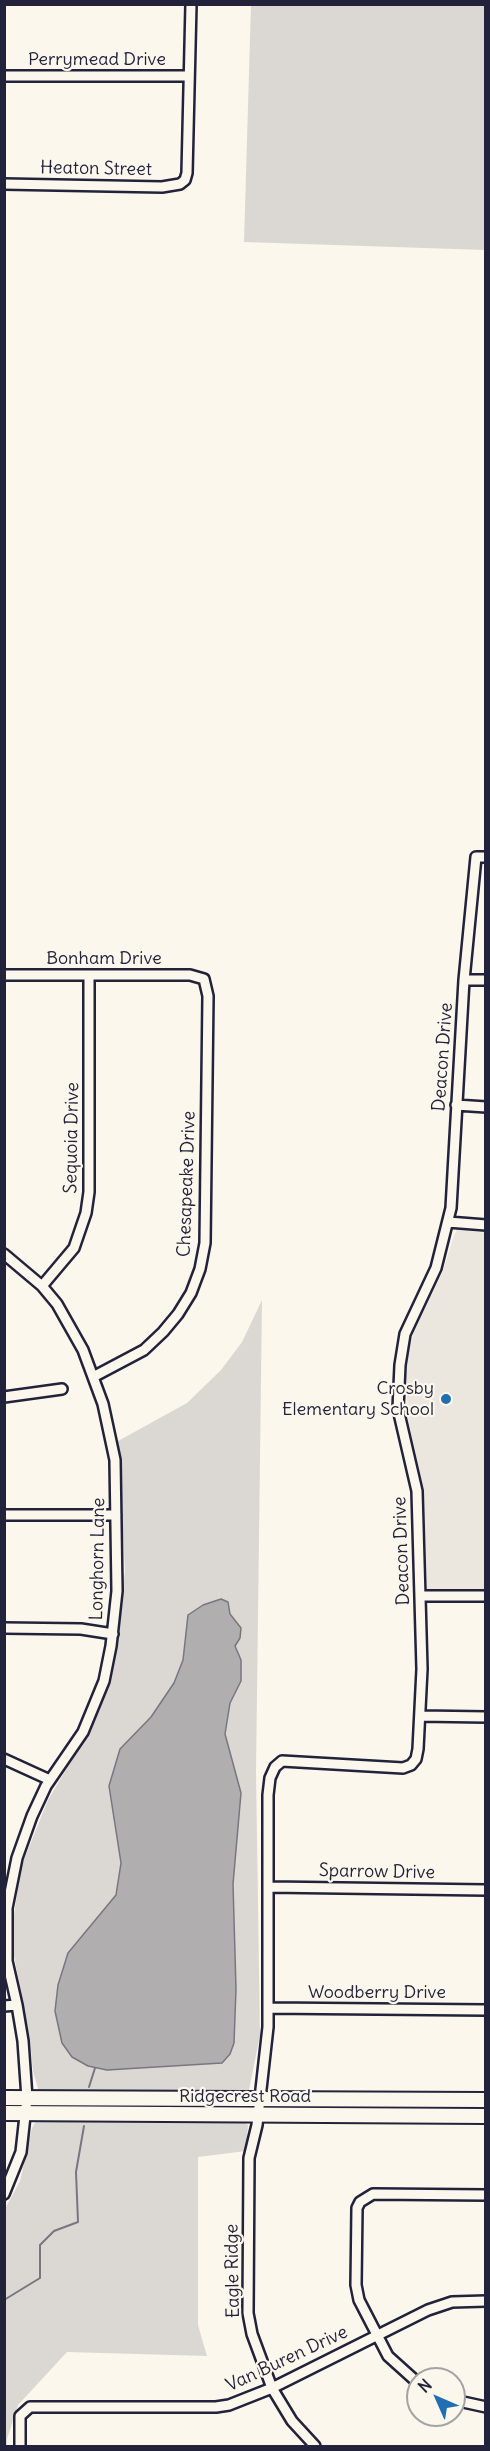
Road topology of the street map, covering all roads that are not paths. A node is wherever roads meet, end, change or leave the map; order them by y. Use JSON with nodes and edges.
{"nodes":[{"id":1,"x":191,"y":4,"type":"edge"},
{"id":2,"x":4,"y":76,"type":"edge"},
{"id":3,"x":189,"y":76,"type":"junction"},
{"id":4,"x":4,"y":184,"type":"edge"},
{"id":5,"x":481,"y":857,"type":"edge"},
{"id":6,"x":4,"y":975,"type":"edge"},
{"id":7,"x":89,"y":977,"type":"junction"},
{"id":8,"x":204,"y":979,"type":"joint"},
{"id":9,"x":464,"y":980,"type":"junction"},
{"id":10,"x":486,"y":980,"type":"edge"},
{"id":11,"x":456,"y":1105,"type":"junction"},
{"id":12,"x":486,"y":1107,"type":"edge"},
{"id":13,"x":448,"y":1222,"type":"junction"},
{"id":14,"x":486,"y":1225,"type":"edge"},
{"id":15,"x":4,"y":1254,"type":"edge"},
{"id":16,"x":42,"y":1286,"type":"junction"},
{"id":17,"x":93,"y":1377,"type":"junction"},
{"id":18,"x":62,"y":1389,"type":"dead end"},
{"id":19,"x":4,"y":1397,"type":"edge"},
{"id":20,"x":4,"y":1515,"type":"edge"},
{"id":21,"x":116,"y":1515,"type":"junction"},
{"id":22,"x":420,"y":1596,"type":"junction"},
{"id":23,"x":486,"y":1596,"type":"edge"},
{"id":24,"x":4,"y":1628,"type":"edge"},
{"id":25,"x":113,"y":1634,"type":"junction"},
{"id":26,"x":420,"y":1716,"type":"junction"},
{"id":27,"x":486,"y":1717,"type":"edge"},
{"id":28,"x":4,"y":1759,"type":"edge"},
{"id":29,"x":50,"y":1780,"type":"junction"},
{"id":30,"x":269,"y":1887,"type":"junction"},
{"id":31,"x":486,"y":1890,"type":"edge"},
{"id":32,"x":7,"y":1892,"type":"edge"},
{"id":33,"x":18,"y":2005,"type":"junction"},
{"id":34,"x":4,"y":2006,"type":"edge"},
{"id":35,"x":268,"y":2008,"type":"junction"},
{"id":36,"x":486,"y":2010,"type":"edge"},
{"id":37,"x":4,"y":2098,"type":"edge"},
{"id":38,"x":27,"y":2098,"type":"junction"},
{"id":39,"x":258,"y":2099,"type":"junction"},
{"id":40,"x":486,"y":2100,"type":"edge"},
{"id":41,"x":4,"y":2114,"type":"edge"},
{"id":42,"x":27,"y":2114,"type":"junction"},
{"id":43,"x":258,"y":2115,"type":"junction"},
{"id":44,"x":486,"y":2116,"type":"edge"},
{"id":45,"x":4,"y":2194,"type":"edge"},
{"id":46,"x":486,"y":2195,"type":"edge"},
{"id":47,"x":486,"y":2301,"type":"edge"},
{"id":48,"x":376,"y":2335,"type":"junction"},
{"id":49,"x":406,"y":2372,"type":"edge"},
{"id":50,"x":272,"y":2388,"type":"junction"},
{"id":51,"x":466,"y":2403,"type":"edge"},
{"id":52,"x":486,"y":2407,"type":"edge"},
{"id":53,"x":20,"y":2446,"type":"edge"},
{"id":54,"x":315,"y":2446,"type":"edge"}],
"edges":[{"from":1,"to":3,"type":"street"},
{"from":2,"to":3,"type":"street","name":"Perrymead Drive"},
{"from":3,"to":4,"type":"street","name":"Heaton Street"},
{"from":5,"to":9,"type":"street","name":"Deacon Drive"},
{"from":6,"to":7,"type":"street","name":"Bonham Drive"},
{"from":7,"to":8,"type":"street","name":"Bonham Drive"},
{"from":7,"to":16,"type":"street","name":"Sequoia Drive"},
{"from":8,"to":17,"type":"street","name":"Chesapeake Drive"},
{"from":9,"to":10,"type":"street"},
{"from":9,"to":11,"type":"street","name":"Deacon Drive"},
{"from":11,"to":12,"type":"street"},
{"from":11,"to":13,"type":"street","name":"Deacon Drive"},
{"from":13,"to":14,"type":"street"},
{"from":13,"to":22,"type":"street","name":"Deacon Drive"},
{"from":15,"to":16,"type":"street","name":"Longhorn Lane"},
{"from":16,"to":17,"type":"street","name":"Longhorn Lane"},
{"from":17,"to":21,"type":"street","name":"Longhorn Lane"},
{"from":18,"to":19,"type":"street"},
{"from":20,"to":21,"type":"street"},
{"from":21,"to":25,"type":"street","name":"Longhorn Lane"},
{"from":22,"to":23,"type":"street"},
{"from":22,"to":26,"type":"street","name":"Deacon Drive"},
{"from":24,"to":25,"type":"street"},
{"from":25,"to":29,"type":"street","name":"Longhorn Lane"},
{"from":26,"to":27,"type":"street"},
{"from":26,"to":30,"type":"street","name":"Deacon Drive"},
{"from":28,"to":29,"type":"street"},
{"from":29,"to":32,"type":"street","name":"Longhorn Lane"},
{"from":30,"to":31,"type":"street","name":"Sparrow Drive"},
{"from":30,"to":35,"type":"street","name":"Deacon Drive"},
{"from":32,"to":33,"type":"street","name":"Longhorn Lane"},
{"from":33,"to":34,"type":"street"},
{"from":33,"to":38,"type":"street","name":"Longhorn Lane"},
{"from":35,"to":36,"type":"street","name":"Woodberry Drive"},
{"from":35,"to":39,"type":"street","name":"Deacon Drive"},
{"from":37,"to":38,"type":"main road","name":"Ridgecrest Road"},
{"from":38,"to":39,"type":"main road","name":"Ridgecrest Road"},
{"from":38,"to":42,"type":"street","name":"Longhorn Lane"},
{"from":39,"to":40,"type":"main road","name":"Ridgecrest Road"},
{"from":39,"to":43,"type":"street","name":"Deacon Drive"},
{"from":41,"to":42,"type":"main road","name":"Ridgecrest Road"},
{"from":42,"to":43,"type":"main road","name":"Ridgecrest Road"},
{"from":42,"to":45,"type":"street","name":"Longhorn Lane"},
{"from":43,"to":44,"type":"main road","name":"Ridgecrest Road"},
{"from":43,"to":50,"type":"street","name":"Eagle Ridge"},
{"from":46,"to":48,"type":"street"},
{"from":47,"to":48,"type":"street","name":"Van Buren Drive"},
{"from":48,"to":49,"type":"street"},
{"from":48,"to":50,"type":"street","name":"Van Buren Drive"},
{"from":50,"to":53,"type":"street","name":"Van Buren Drive"},
{"from":50,"to":54,"type":"street","name":"Eagle Ridge"},
{"from":51,"to":52,"type":"street"}]}
